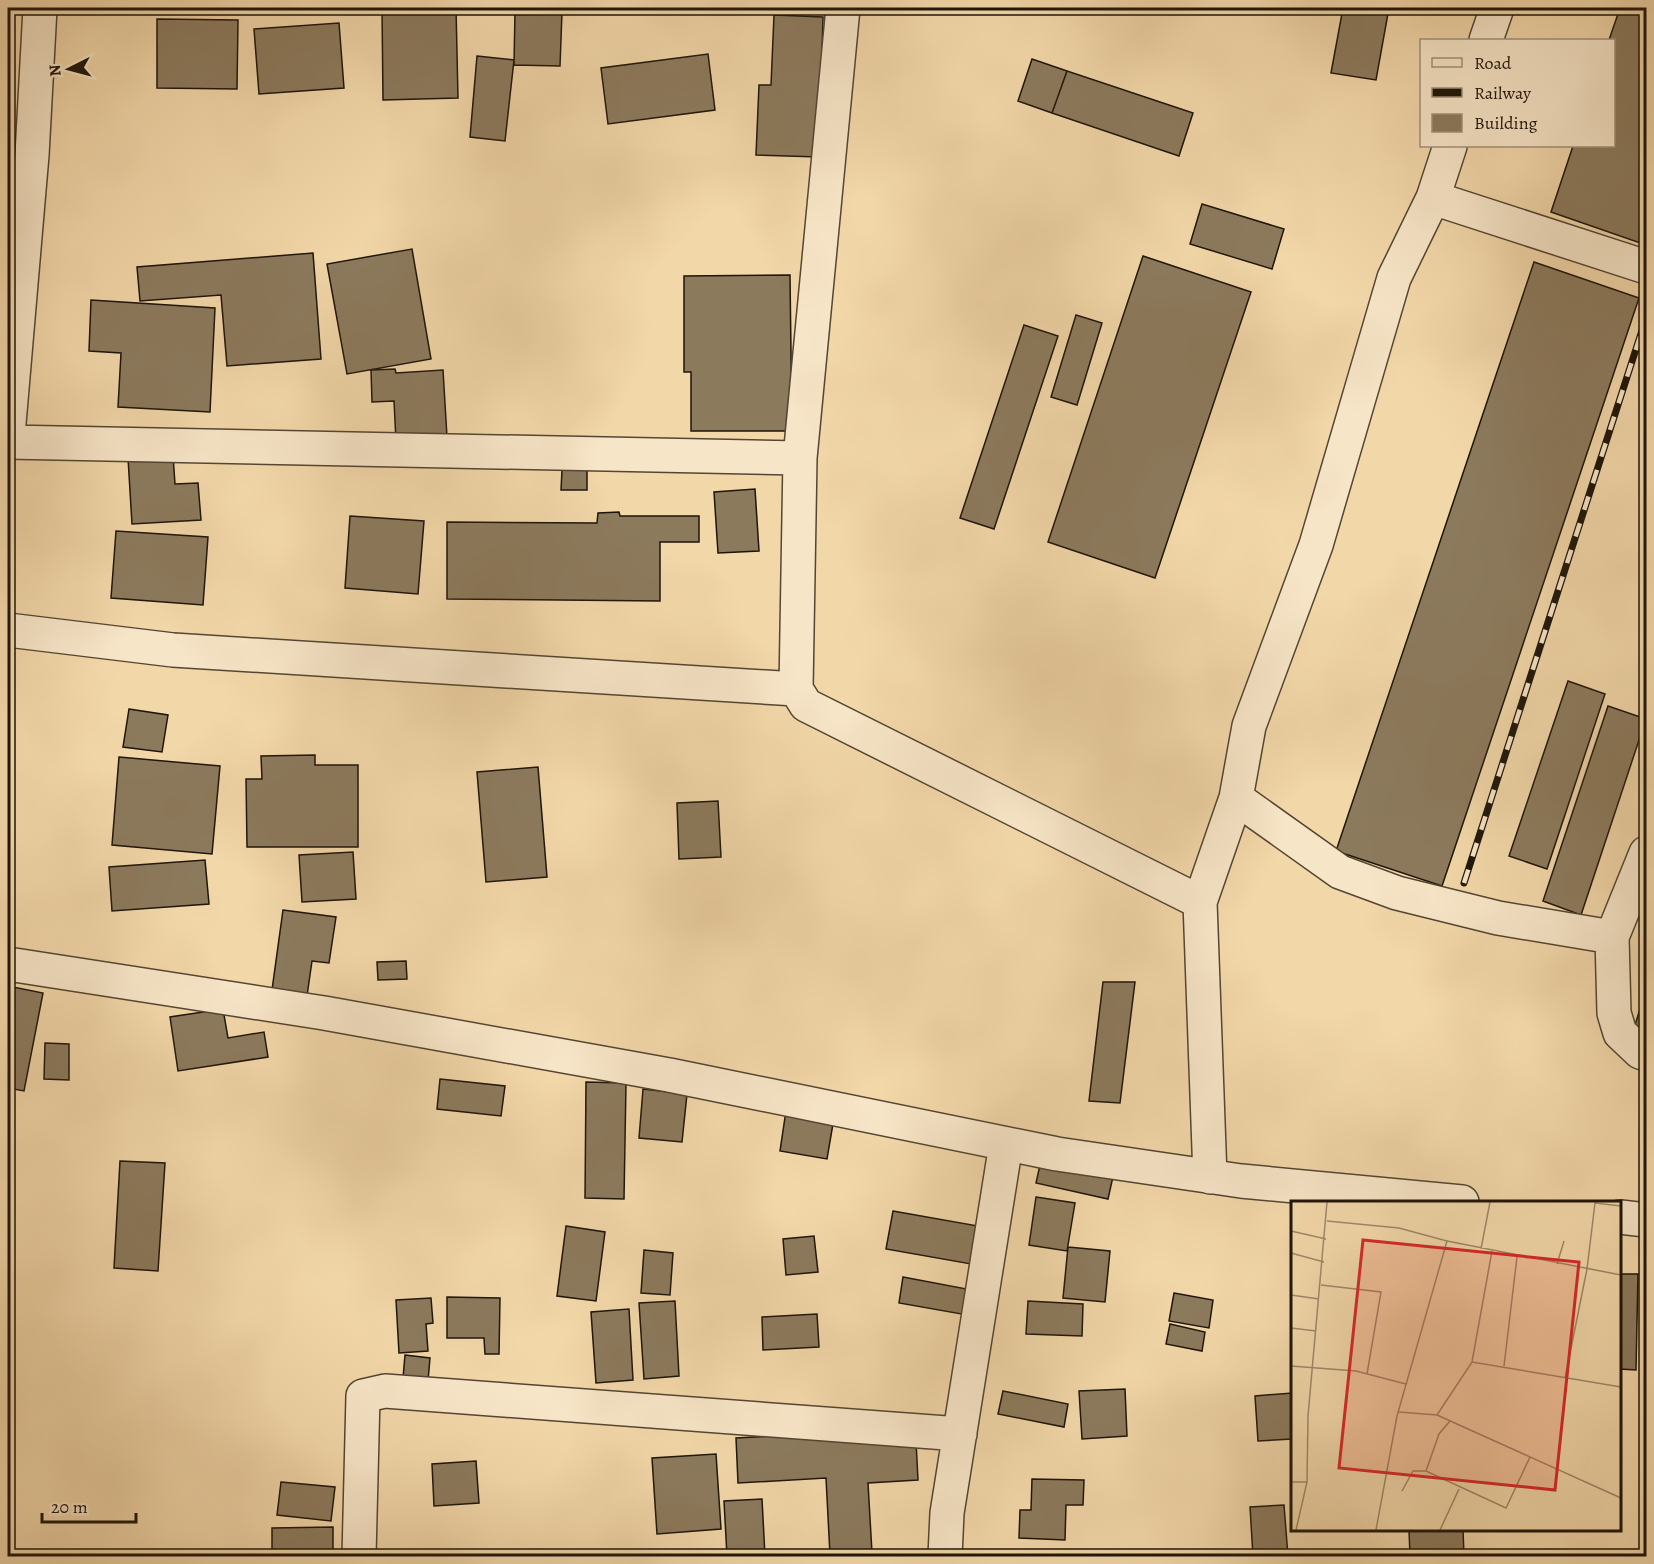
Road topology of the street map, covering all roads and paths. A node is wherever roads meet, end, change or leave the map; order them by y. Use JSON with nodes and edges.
{"nodes":[{"id":1,"x":40,"y":8,"type":"edge"},
{"id":2,"x":828,"y":8,"type":"edge"},
{"id":3,"x":843,"y":8,"type":"edge"},
{"id":4,"x":1497,"y":8,"type":"edge"},
{"id":5,"x":1486,"y":39,"type":"edge"},
{"id":6,"x":1450,"y":147,"type":"edge"},
{"id":7,"x":20,"y":153,"type":"edge"},
{"id":8,"x":1433,"y":198,"type":"junction"},
{"id":9,"x":1647,"y":267,"type":"edge"},
{"id":10,"x":8,"y":435,"type":"edge"},
{"id":11,"x":8,"y":442,"type":"edge"},
{"id":12,"x":800,"y":458,"type":"junction"},
{"id":13,"x":8,"y":630,"type":"edge"},
{"id":14,"x":796,"y":689,"type":"junction"},
{"id":15,"x":1236,"y":798,"type":"junction"},
{"id":16,"x":1647,"y":853,"type":"edge"},
{"id":17,"x":1200,"y":902,"type":"junction"},
{"id":18,"x":1612,"y":937,"type":"junction"},
{"id":19,"x":8,"y":964,"type":"edge"},
{"id":20,"x":1647,"y":1053,"type":"edge"},
{"id":21,"x":1006,"y":1144,"type":"junction"},
{"id":22,"x":1210,"y":1177,"type":"junction"},
{"id":23,"x":1441,"y":1201,"type":"edge"},
{"id":24,"x":1621,"y":1217,"type":"edge"},
{"id":25,"x":1647,"y":1220,"type":"edge"},
{"id":26,"x":960,"y":1434,"type":"junction"},
{"id":27,"x":359,"y":1557,"type":"edge"},
{"id":28,"x":945,"y":1557,"type":"edge"}],
"edges":[{"from":1,"to":7,"type":"street"},
{"from":2,"to":3,"type":"street"},
{"from":3,"to":12,"type":"street"},
{"from":4,"to":5,"type":"street"},
{"from":6,"to":8,"type":"street"},
{"from":7,"to":10,"type":"street"},
{"from":8,"to":9,"type":"street"},
{"from":8,"to":15,"type":"street"},
{"from":11,"to":12,"type":"street"},
{"from":12,"to":14,"type":"street"},
{"from":13,"to":14,"type":"street"},
{"from":14,"to":17,"type":"street"},
{"from":15,"to":17,"type":"street"},
{"from":15,"to":18,"type":"street"},
{"from":16,"to":18,"type":"street"},
{"from":17,"to":22,"type":"street"},
{"from":18,"to":20,"type":"street"},
{"from":19,"to":21,"type":"street"},
{"from":21,"to":22,"type":"street"},
{"from":21,"to":26,"type":"street"},
{"from":22,"to":23,"type":"street"},
{"from":24,"to":25,"type":"street"},
{"from":26,"to":27,"type":"street"},
{"from":26,"to":28,"type":"street"}]}
